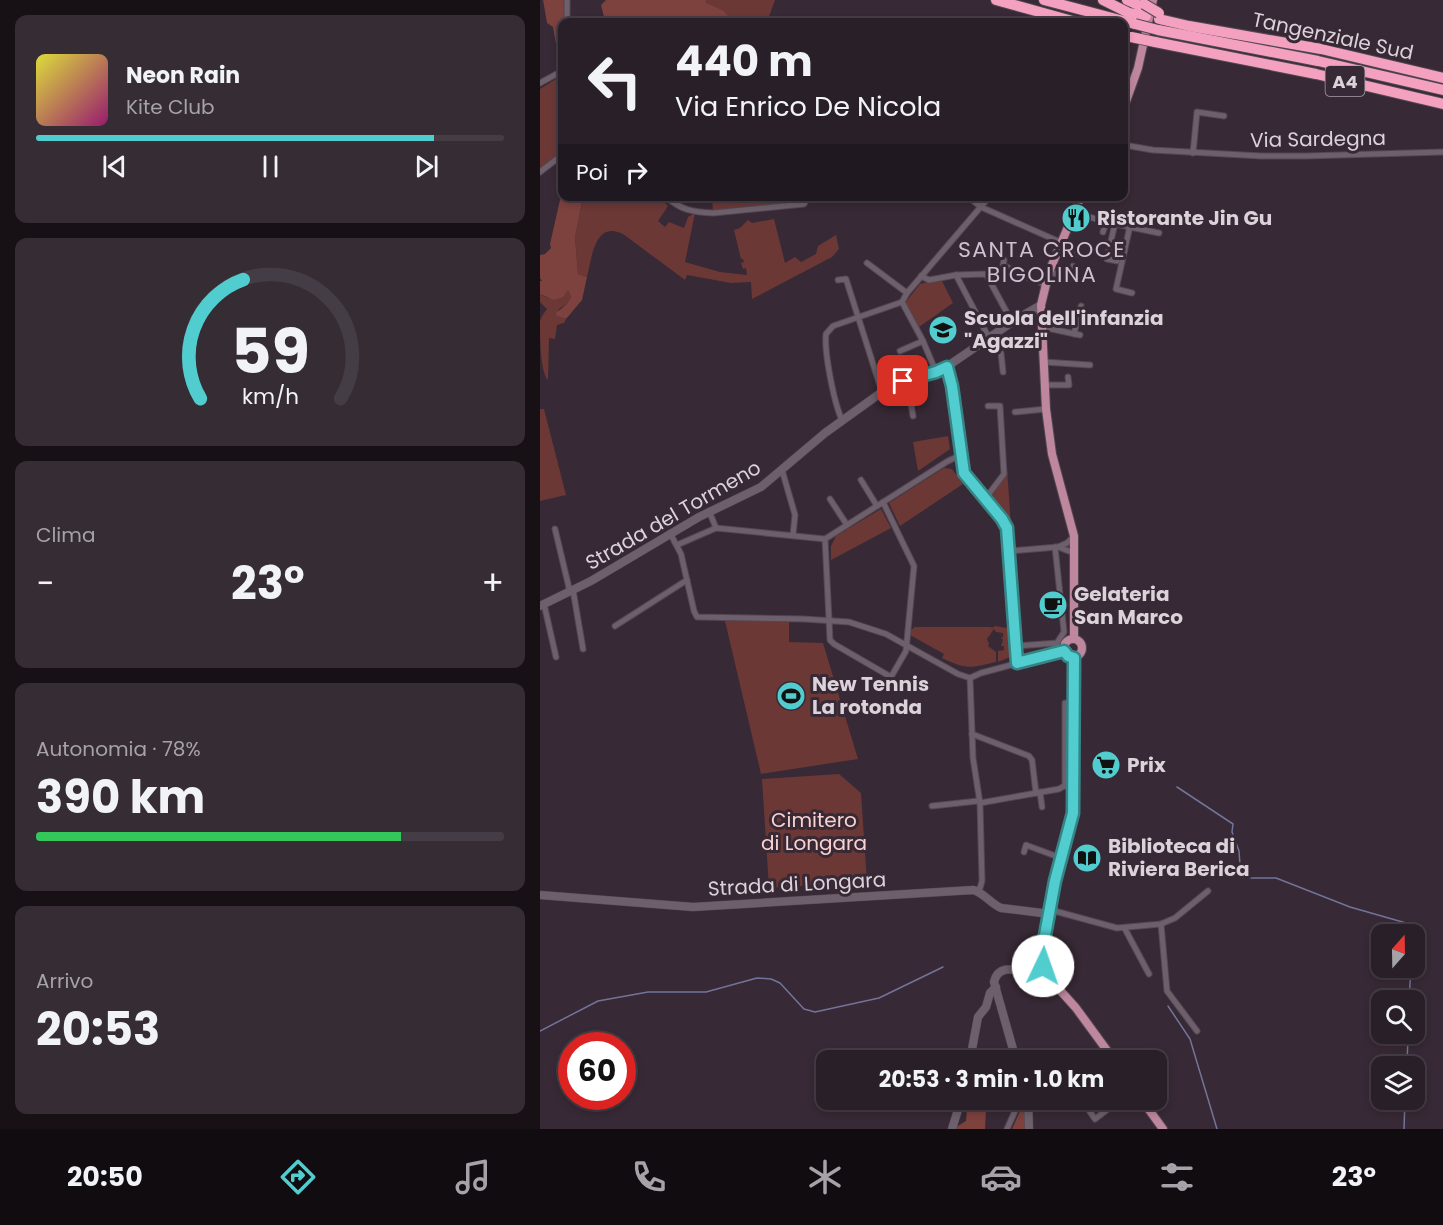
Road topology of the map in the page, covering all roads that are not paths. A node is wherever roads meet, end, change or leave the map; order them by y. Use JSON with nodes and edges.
{"nodes":[{"id":1,"x":567,"y":0,"type":"edge"},
{"id":2,"x":996,"y":0,"type":"edge"},
{"id":3,"x":1044,"y":0,"type":"edge"},
{"id":4,"x":1103,"y":0,"type":"edge"},
{"id":5,"x":1113,"y":0,"type":"edge"},
{"id":6,"x":1127,"y":0,"type":"edge"},
{"id":7,"x":1150,"y":9,"type":"edge"},
{"id":8,"x":567,"y":18,"type":"edge"},
{"id":9,"x":1061,"y":18,"type":"edge"},
{"id":10,"x":1113,"y":18,"type":"edge"},
{"id":11,"x":1128,"y":22,"type":"edge"},
{"id":12,"x":1128,"y":36,"type":"edge"},
{"id":13,"x":1443,"y":71,"type":"edge"},
{"id":14,"x":558,"y":73,"type":"edge"},
{"id":15,"x":1443,"y":78,"type":"edge"},
{"id":16,"x":540,"y":83,"type":"edge"},
{"id":17,"x":1443,"y":90,"type":"edge"},
{"id":18,"x":1128,"y":95,"type":"edge"},
{"id":19,"x":1443,"y":104,"type":"edge"},
{"id":20,"x":1224,"y":116,"type":"dead end"},
{"id":21,"x":1128,"y":145,"type":"edge"},
{"id":22,"x":1443,"y":152,"type":"edge"},
{"id":23,"x":1193,"y":153,"type":"junction"},
{"id":24,"x":558,"y":158,"type":"edge"},
{"id":25,"x":540,"y":172,"type":"edge"},
{"id":26,"x":670,"y":201,"type":"edge"},
{"id":27,"x":807,"y":201,"type":"edge"},
{"id":28,"x":973,"y":201,"type":"edge"},
{"id":29,"x":986,"y":201,"type":"edge"},
{"id":30,"x":1078,"y":201,"type":"edge"},
{"id":31,"x":981,"y":207,"type":"junction"},
{"id":32,"x":1073,"y":212,"type":"junction"},
{"id":33,"x":1106,"y":222,"type":"junction"},
{"id":34,"x":1115,"y":223,"type":"junction"},
{"id":35,"x":1130,"y":226,"type":"junction"},
{"id":36,"x":1103,"y":232,"type":"dead end"},
{"id":37,"x":1159,"y":233,"type":"dead end"},
{"id":38,"x":1060,"y":244,"type":"junction"},
{"id":39,"x":1080,"y":255,"type":"dead end"},
{"id":40,"x":1004,"y":260,"type":"dead end"},
{"id":41,"x":1117,"y":261,"type":"dead end"},
{"id":42,"x":867,"y":263,"type":"dead end"},
{"id":43,"x":1073,"y":267,"type":"dead end"},
{"id":44,"x":1011,"y":270,"type":"junction"},
{"id":45,"x":1049,"y":272,"type":"junction"},
{"id":46,"x":956,"y":275,"type":"junction"},
{"id":47,"x":921,"y":276,"type":"junction"},
{"id":48,"x":1008,"y":277,"type":"dead end"},
{"id":49,"x":1069,"y":278,"type":"junction"},
{"id":50,"x":838,"y":279,"type":"dead end"},
{"id":51,"x":1081,"y":280,"type":"dead end"},
{"id":52,"x":1045,"y":284,"type":"junction"},
{"id":53,"x":907,"y":293,"type":"junction"},
{"id":54,"x":1132,"y":293,"type":"dead end"},
{"id":55,"x":902,"y":302,"type":"junction"},
{"id":56,"x":1041,"y":305,"type":"junction"},
{"id":57,"x":1081,"y":306,"type":"dead end"},
{"id":58,"x":858,"y":317,"type":"junction"},
{"id":59,"x":1012,"y":322,"type":"junction"},
{"id":60,"x":1042,"y":327,"type":"junction"},
{"id":61,"x":987,"y":339,"type":"junction"},
{"id":62,"x":923,"y":341,"type":"junction"},
{"id":63,"x":900,"y":351,"type":"dead end"},
{"id":64,"x":1044,"y":362,"type":"junction"},
{"id":65,"x":1090,"y":365,"type":"dead end"},
{"id":66,"x":947,"y":367,"type":"junction"},
{"id":67,"x":936,"y":372,"type":"junction"},
{"id":68,"x":1003,"y":372,"type":"dead end"},
{"id":69,"x":1068,"y":377,"type":"dead end"},
{"id":70,"x":907,"y":380,"type":"junction"},
{"id":71,"x":1045,"y":385,"type":"junction"},
{"id":72,"x":882,"y":392,"type":"junction"},
{"id":73,"x":988,"y":406,"type":"dead end"},
{"id":74,"x":1046,"y":409,"type":"junction"},
{"id":75,"x":1015,"y":412,"type":"dead end"},
{"id":76,"x":913,"y":416,"type":"dead end"},
{"id":77,"x":842,"y":420,"type":"junction"},
{"id":78,"x":961,"y":455,"type":"junction"},
{"id":79,"x":783,"y":470,"type":"junction"},
{"id":80,"x":861,"y":480,"type":"dead end"},
{"id":81,"x":830,"y":499,"type":"dead end"},
{"id":82,"x":985,"y":499,"type":"junction"},
{"id":83,"x":880,"y":504,"type":"junction"},
{"id":84,"x":710,"y":511,"type":"junction"},
{"id":85,"x":847,"y":525,"type":"junction"},
{"id":86,"x":716,"y":528,"type":"junction"},
{"id":87,"x":555,"y":529,"type":"dead end"},
{"id":88,"x":670,"y":533,"type":"junction"},
{"id":89,"x":793,"y":535,"type":"junction"},
{"id":90,"x":1074,"y":536,"type":"junction"},
{"id":91,"x":825,"y":539,"type":"junction"},
{"id":92,"x":677,"y":545,"type":"junction"},
{"id":93,"x":1057,"y":547,"type":"junction"},
{"id":94,"x":1008,"y":551,"type":"junction"},
{"id":95,"x":1075,"y":554,"type":"junction"},
{"id":96,"x":687,"y":580,"type":"junction"},
{"id":97,"x":572,"y":591,"type":"junction"},
{"id":98,"x":542,"y":605,"type":"edge"},
{"id":99,"x":829,"y":621,"type":"junction"},
{"id":100,"x":615,"y":626,"type":"dead end"},
{"id":101,"x":1074,"y":639,"type":"junction"},
{"id":102,"x":906,"y":645,"type":"junction"},
{"id":103,"x":1016,"y":646,"type":"junction"},
{"id":104,"x":583,"y":649,"type":"dead end"},
{"id":105,"x":1064,"y":651,"type":"junction"},
{"id":106,"x":556,"y":657,"type":"dead end"},
{"id":107,"x":1074,"y":658,"type":"junction"},
{"id":108,"x":1017,"y":663,"type":"junction"},
{"id":109,"x":970,"y":678,"type":"junction"},
{"id":110,"x":1065,"y":703,"type":"dead end"},
{"id":111,"x":972,"y":734,"type":"junction"},
{"id":112,"x":1074,"y":780,"type":"junction"},
{"id":113,"x":1062,"y":787,"type":"junction"},
{"id":114,"x":1038,"y":793,"type":"junction"},
{"id":115,"x":1074,"y":797,"type":"junction"},
{"id":116,"x":979,"y":802,"type":"junction"},
{"id":117,"x":932,"y":806,"type":"dead end"},
{"id":118,"x":1042,"y":807,"type":"dead end"},
{"id":119,"x":1024,"y":852,"type":"dead end"},
{"id":120,"x":1046,"y":852,"type":"junction"},
{"id":121,"x":1061,"y":858,"type":"junction"},
{"id":122,"x":1043,"y":860,"type":"dead end"},
{"id":123,"x":977,"y":890,"type":"junction"},
{"id":124,"x":1208,"y":891,"type":"dead end"},
{"id":125,"x":540,"y":895,"type":"edge"},
{"id":126,"x":1050,"y":912,"type":"junction"},
{"id":127,"x":1161,"y":924,"type":"junction"},
{"id":128,"x":1125,"y":928,"type":"junction"},
{"id":129,"x":1046,"y":973,"type":"junction"},
{"id":130,"x":1149,"y":974,"type":"dead end"},
{"id":131,"x":996,"y":987,"type":"junction"},
{"id":132,"x":1197,"y":1030,"type":"dead end"},
{"id":133,"x":972,"y":1050,"type":"edge"},
{"id":134,"x":1013,"y":1050,"type":"edge"},
{"id":135,"x":1107,"y":1050,"type":"edge"},
{"id":136,"x":958,"y":1110,"type":"edge"},
{"id":137,"x":1016,"y":1110,"type":"edge"},
{"id":138,"x":1028,"y":1110,"type":"edge"},
{"id":139,"x":1089,"y":1110,"type":"edge"},
{"id":140,"x":1107,"y":1110,"type":"edge"},
{"id":141,"x":1149,"y":1110,"type":"edge"},
{"id":142,"x":952,"y":1129,"type":"edge"},
{"id":143,"x":1007,"y":1129,"type":"edge"},
{"id":144,"x":1029,"y":1129,"type":"edge"},
{"id":145,"x":1163,"y":1129,"type":"edge"}],
"edges":[{"from":1,"to":8,"type":"street"},
{"from":2,"to":9,"type":"highway"},
{"from":3,"to":10,"type":"highway","number":"A4","bridge":true},
{"from":4,"to":7,"type":"highway"},
{"from":5,"to":7,"type":"highway","name":"Tangenziale Sud"},
{"from":6,"to":7,"type":"highway","name":"Tangenziale Sud"},
{"from":7,"to":11,"type":"highway","number":"A4","bridge":true},
{"from":7,"to":13,"type":"highway","name":"Tangenziale Sud"},
{"from":7,"to":15,"type":"highway","name":"Tangenziale Sud"},
{"from":7,"to":17,"type":"highway","number":"A4"},
{"from":7,"to":18,"type":"main road"},
{"from":12,"to":19,"type":"highway","number":"A4","bridge":true},
{"from":14,"to":16,"type":"street"},
{"from":20,"to":23,"type":"street","name":"Via Sardegna"},
{"from":21,"to":23,"type":"street","name":"Via Sardegna"},
{"from":22,"to":23,"type":"street","name":"Via Sardegna"},
{"from":24,"to":25,"type":"street"},
{"from":26,"to":27,"type":"street"},
{"from":28,"to":31,"type":"street"},
{"from":29,"to":31,"type":"street"},
{"from":30,"to":32,"type":"main road"},
{"from":31,"to":38,"type":"street"},
{"from":31,"to":47,"type":"street"},
{"from":32,"to":33,"type":"street"},
{"from":32,"to":38,"type":"main road"},
{"from":33,"to":34,"type":"street"},
{"from":33,"to":36,"type":"street"},
{"from":34,"to":35,"type":"street"},
{"from":34,"to":41,"type":"street"},
{"from":35,"to":37,"type":"street"},
{"from":35,"to":54,"type":"street"},
{"from":38,"to":39,"type":"street"},
{"from":38,"to":45,"type":"main road"},
{"from":40,"to":44,"type":"street"},
{"from":42,"to":53,"type":"street"},
{"from":43,"to":49,"type":"street"},
{"from":44,"to":48,"type":"street"},
{"from":44,"to":52,"type":"street"},
{"from":45,"to":49,"type":"street"},
{"from":45,"to":52,"type":"main road"},
{"from":46,"to":47,"type":"street"},
{"from":46,"to":59,"type":"street"},
{"from":46,"to":61,"type":"street"},
{"from":47,"to":53,"type":"street"},
{"from":49,"to":51,"type":"street"},
{"from":50,"to":58,"type":"street"},
{"from":52,"to":56,"type":"main road"},
{"from":53,"to":55,"type":"street"},
{"from":55,"to":58,"type":"street"},
{"from":55,"to":62,"type":"street"},
{"from":56,"to":59,"type":"street","name":"Strada del Tormeno"},
{"from":56,"to":60,"type":"main road"},
{"from":57,"to":60,"type":"street"},
{"from":58,"to":72,"type":"street"},
{"from":58,"to":77,"type":"street"},
{"from":59,"to":61,"type":"street","name":"Strada del Tormeno"},
{"from":60,"to":64,"type":"main road"},
{"from":61,"to":66,"type":"street","name":"Strada del Tormeno"},
{"from":61,"to":68,"type":"street"},
{"from":62,"to":63,"type":"street"},
{"from":62,"to":67,"type":"street"},
{"from":64,"to":65,"type":"street"},
{"from":64,"to":71,"type":"main road"},
{"from":66,"to":67,"type":"street","name":"Strada del Tormeno"},
{"from":66,"to":78,"type":"street"},
{"from":67,"to":70,"type":"street","name":"Strada del Tormeno"},
{"from":69,"to":71,"type":"street"},
{"from":70,"to":72,"type":"street","name":"Strada del Tormeno"},
{"from":70,"to":76,"type":"street"},
{"from":71,"to":74,"type":"main road"},
{"from":72,"to":77,"type":"street","name":"Strada del Tormeno"},
{"from":73,"to":82,"type":"street"},
{"from":74,"to":75,"type":"street"},
{"from":74,"to":90,"type":"main road"},
{"from":77,"to":79,"type":"street","name":"Strada del Tormeno"},
{"from":78,"to":82,"type":"street"},
{"from":78,"to":83,"type":"street"},
{"from":79,"to":84,"type":"street","name":"Strada del Tormeno"},
{"from":79,"to":89,"type":"street"},
{"from":80,"to":83,"type":"street"},
{"from":81,"to":85,"type":"street"},
{"from":82,"to":94,"type":"street"},
{"from":83,"to":85,"type":"street"},
{"from":83,"to":102,"type":"street"},
{"from":84,"to":86,"type":"street"},
{"from":84,"to":88,"type":"street","name":"Strada del Tormeno"},
{"from":85,"to":91,"type":"street"},
{"from":86,"to":89,"type":"street"},
{"from":86,"to":92,"type":"street"},
{"from":87,"to":97,"type":"street","name":"Strada del Tormeno"},
{"from":88,"to":92,"type":"street"},
{"from":88,"to":97,"type":"street","name":"Strada del Tormeno"},
{"from":89,"to":91,"type":"street"},
{"from":90,"to":93,"type":"street"},
{"from":90,"to":95,"type":"main road"},
{"from":91,"to":99,"type":"street"},
{"from":92,"to":96,"type":"street"},
{"from":93,"to":94,"type":"street"},
{"from":93,"to":95,"type":"street"},
{"from":93,"to":103,"type":"street"},
{"from":94,"to":103,"type":"street"},
{"from":95,"to":101,"type":"main road"},
{"from":96,"to":99,"type":"street"},
{"from":96,"to":100,"type":"street"},
{"from":97,"to":98,"type":"street","name":"Strada del Tormeno"},
{"from":97,"to":104,"type":"street"},
{"from":98,"to":106,"type":"street"},
{"from":99,"to":102,"type":"street"},
{"from":99,"to":102,"type":"street"},
{"from":101,"to":105,"type":"main road"},
{"from":101,"to":107,"type":"main road"},
{"from":102,"to":109,"type":"street"},
{"from":103,"to":108,"type":"street"},
{"from":105,"to":107,"type":"main road"},
{"from":105,"to":108,"type":"street"},
{"from":107,"to":112,"type":"main road"},
{"from":108,"to":109,"type":"street"},
{"from":109,"to":111,"type":"street"},
{"from":110,"to":113,"type":"street"},
{"from":111,"to":114,"type":"street"},
{"from":111,"to":116,"type":"street"},
{"from":112,"to":113,"type":"street"},
{"from":112,"to":115,"type":"main road"},
{"from":113,"to":114,"type":"street"},
{"from":113,"to":115,"type":"street"},
{"from":114,"to":116,"type":"street"},
{"from":114,"to":118,"type":"street"},
{"from":115,"to":121,"type":"main road"},
{"from":116,"to":117,"type":"street"},
{"from":116,"to":123,"type":"street"},
{"from":119,"to":120,"type":"street"},
{"from":120,"to":121,"type":"street"},
{"from":120,"to":122,"type":"street"},
{"from":121,"to":126,"type":"main road"},
{"from":123,"to":125,"type":"street","name":"Strada di Longara"},
{"from":123,"to":126,"type":"street"},
{"from":124,"to":127,"type":"street"},
{"from":126,"to":128,"type":"street"},
{"from":126,"to":129,"type":"main road"},
{"from":127,"to":128,"type":"street"},
{"from":127,"to":132,"type":"street"},
{"from":128,"to":130,"type":"street"},
{"from":129,"to":131,"type":"street"},
{"from":129,"to":135,"type":"main road"},
{"from":131,"to":133,"type":"street"},
{"from":131,"to":134,"type":"street"},
{"from":136,"to":142,"type":"street"},
{"from":137,"to":143,"type":"street"},
{"from":138,"to":144,"type":"street"},
{"from":139,"to":140,"type":"street"},
{"from":141,"to":145,"type":"main road"}]}
